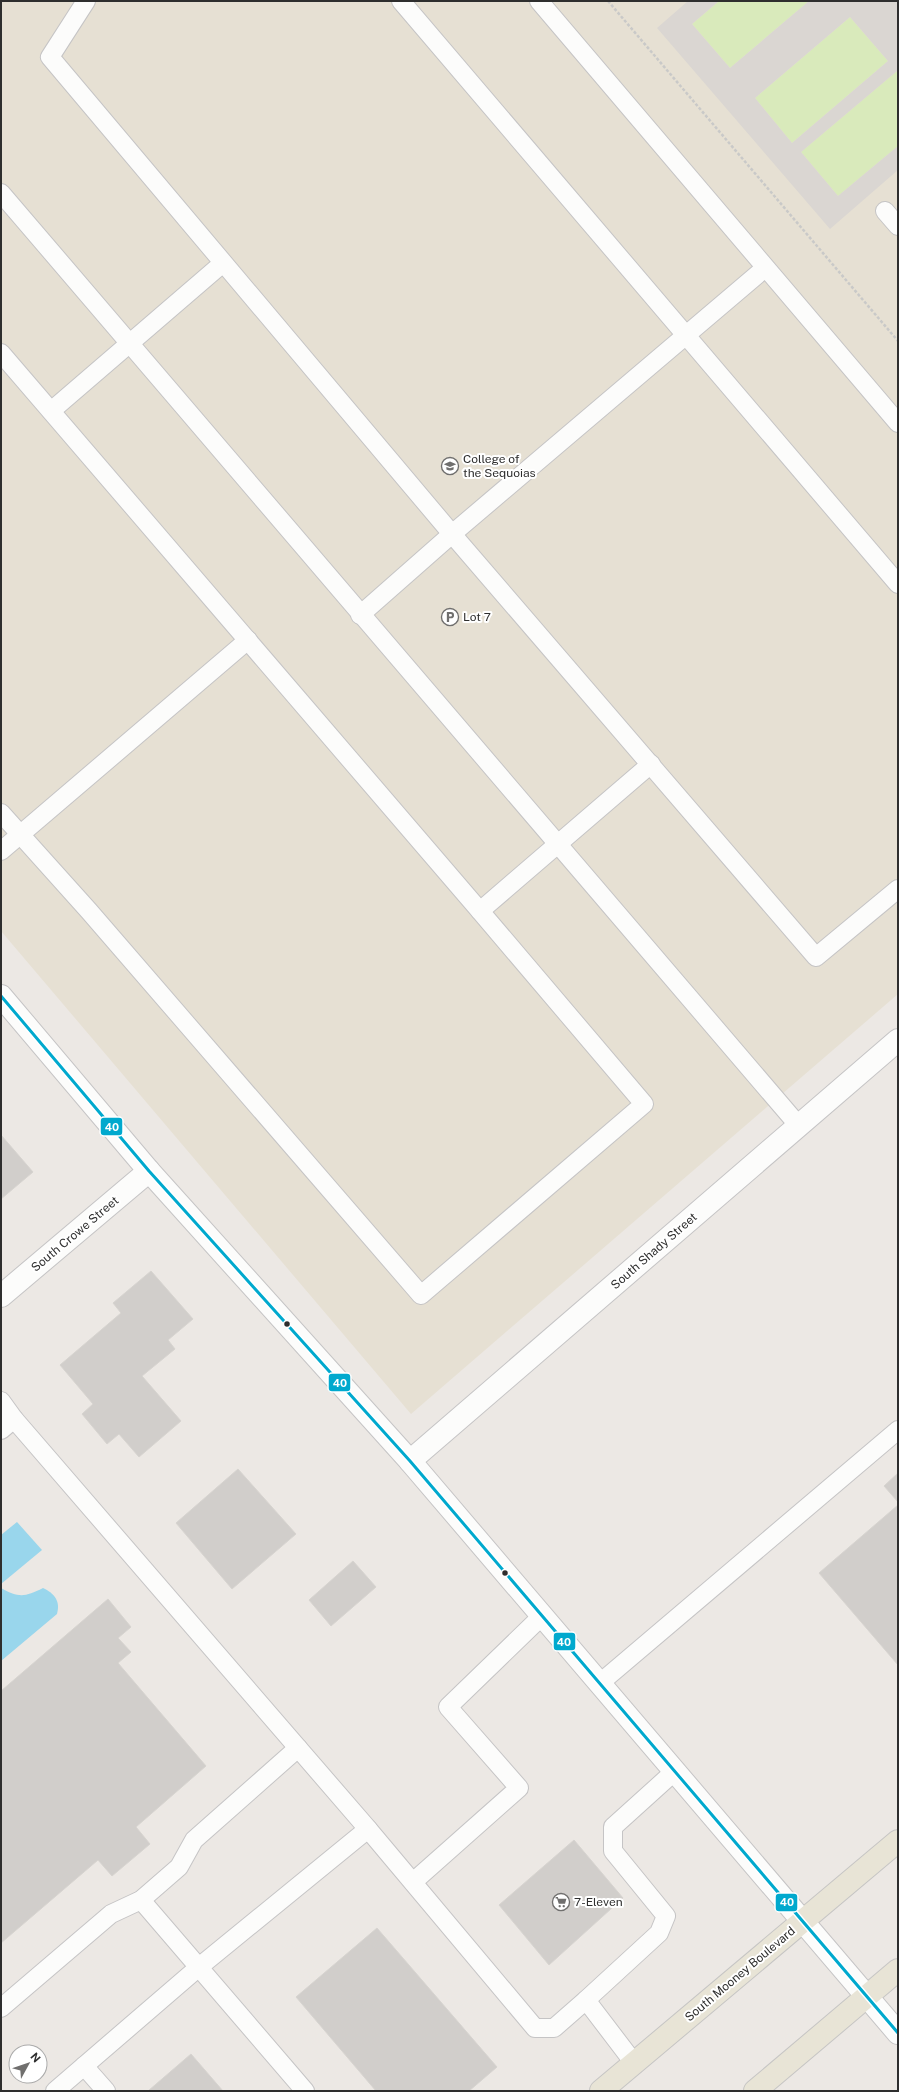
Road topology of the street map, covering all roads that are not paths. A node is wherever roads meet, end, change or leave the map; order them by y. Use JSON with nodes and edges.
{"nodes":[{"id":1,"x":86,"y":1,"type":"edge"},
{"id":2,"x":401,"y":1,"type":"edge"},
{"id":3,"x":539,"y":1,"type":"edge"},
{"id":4,"x":1,"y":193,"type":"edge"},
{"id":5,"x":885,"y":211,"type":"dead end"},
{"id":6,"x":898,"y":226,"type":"edge"},
{"id":7,"x":223,"y":263,"type":"junction"},
{"id":8,"x":765,"y":268,"type":"junction"},
{"id":9,"x":685,"y":335,"type":"junction"},
{"id":10,"x":129,"y":343,"type":"junction"},
{"id":11,"x":1,"y":353,"type":"edge"},
{"id":12,"x":51,"y":411,"type":"junction"},
{"id":13,"x":898,"y":423,"type":"edge"},
{"id":14,"x":452,"y":534,"type":"junction"},
{"id":15,"x":898,"y":584,"type":"edge"},
{"id":16,"x":360,"y":615,"type":"junction"},
{"id":17,"x":248,"y":640,"type":"junction"},
{"id":18,"x":651,"y":764,"type":"junction"},
{"id":19,"x":1,"y":813,"type":"edge"},
{"id":20,"x":20,"y":836,"type":"junction"},
{"id":21,"x":557,"y":844,"type":"junction"},
{"id":22,"x":1,"y":851,"type":"edge"},
{"id":23,"x":898,"y":889,"type":"edge"},
{"id":24,"x":480,"y":911,"type":"junction"},
{"id":25,"x":1,"y":996,"type":"edge"},
{"id":26,"x":898,"y":1040,"type":"edge"},
{"id":27,"x":799,"y":1126,"type":"junction"},
{"id":28,"x":149,"y":1171,"type":"junction"},
{"id":29,"x":1,"y":1296,"type":"edge"},
{"id":30,"x":1,"y":1401,"type":"edge"},
{"id":31,"x":7,"y":1425,"type":"edge"},
{"id":32,"x":898,"y":1430,"type":"edge"},
{"id":33,"x":410,"y":1461,"type":"junction"},
{"id":34,"x":543,"y":1615,"type":"junction"},
{"id":35,"x":600,"y":1683,"type":"junction"},
{"id":36,"x":298,"y":1748,"type":"junction"},
{"id":37,"x":675,"y":1771,"type":"junction"},
{"id":38,"x":368,"y":1829,"type":"junction"},
{"id":39,"x":898,"y":1842,"type":"edge"},
{"id":40,"x":413,"y":1882,"type":"junction"},
{"id":41,"x":141,"y":1900,"type":"junction"},
{"id":42,"x":804,"y":1921,"type":"junction"},
{"id":43,"x":199,"y":1967,"type":"junction"},
{"id":44,"x":898,"y":1970,"type":"edge"},
{"id":45,"x":867,"y":1996,"type":"junction"},
{"id":46,"x":586,"y":2000,"type":"junction"},
{"id":47,"x":1,"y":2008,"type":"edge"},
{"id":48,"x":898,"y":2033,"type":"edge"},
{"id":49,"x":634,"y":2062,"type":"junction"},
{"id":50,"x":84,"y":2066,"type":"junction"},
{"id":51,"x":55,"y":2091,"type":"edge"},
{"id":52,"x":106,"y":2091,"type":"edge"},
{"id":53,"x":305,"y":2091,"type":"edge"},
{"id":54,"x":601,"y":2091,"type":"edge"},
{"id":55,"x":755,"y":2091,"type":"edge"}],
"edges":[{"from":1,"to":7,"type":"lane"},
{"from":2,"to":9,"type":"lane"},
{"from":3,"to":8,"type":"lane"},
{"from":4,"to":10,"type":"lane"},
{"from":5,"to":6,"type":"lane"},
{"from":7,"to":10,"type":"lane"},
{"from":7,"to":14,"type":"lane"},
{"from":8,"to":9,"type":"lane"},
{"from":8,"to":13,"type":"lane"},
{"from":9,"to":14,"type":"lane"},
{"from":9,"to":15,"type":"lane"},
{"from":10,"to":12,"type":"lane"},
{"from":10,"to":16,"type":"lane"},
{"from":11,"to":12,"type":"lane"},
{"from":12,"to":17,"type":"lane"},
{"from":14,"to":16,"type":"lane"},
{"from":14,"to":18,"type":"lane"},
{"from":16,"to":21,"type":"lane"},
{"from":17,"to":20,"type":"lane"},
{"from":17,"to":24,"type":"lane"},
{"from":18,"to":21,"type":"lane"},
{"from":18,"to":23,"type":"lane"},
{"from":19,"to":20,"type":"lane"},
{"from":20,"to":22,"type":"lane"},
{"from":20,"to":24,"type":"lane"},
{"from":21,"to":24,"type":"lane"},
{"from":21,"to":27,"type":"lane"},
{"from":25,"to":28,"type":"street"},
{"from":26,"to":27,"type":"street","name":"South Shady Street"},
{"from":27,"to":33,"type":"street","name":"South Shady Street"},
{"from":28,"to":29,"type":"street","name":"South Crowe Street"},
{"from":28,"to":33,"type":"street"},
{"from":30,"to":31,"type":"lane"},
{"from":31,"to":36,"type":"lane"},
{"from":32,"to":35,"type":"lane"},
{"from":33,"to":34,"type":"street"},
{"from":34,"to":35,"type":"street"},
{"from":34,"to":40,"type":"lane"},
{"from":35,"to":37,"type":"street"},
{"from":36,"to":38,"type":"lane"},
{"from":36,"to":41,"type":"lane"},
{"from":37,"to":42,"type":"street"},
{"from":37,"to":46,"type":"lane"},
{"from":38,"to":40,"type":"lane"},
{"from":38,"to":43,"type":"lane"},
{"from":39,"to":42,"type":"main road","name":"South Mooney Boulevard"},
{"from":40,"to":46,"type":"lane"},
{"from":41,"to":43,"type":"lane"},
{"from":41,"to":47,"type":"lane"},
{"from":42,"to":45,"type":"street"},
{"from":42,"to":49,"type":"main road","name":"South Mooney Boulevard"},
{"from":43,"to":50,"type":"lane"},
{"from":43,"to":53,"type":"lane"},
{"from":44,"to":45,"type":"main road"},
{"from":45,"to":48,"type":"street"},
{"from":45,"to":55,"type":"main road"},
{"from":46,"to":49,"type":"lane"},
{"from":49,"to":54,"type":"main road","name":"South Mooney Boulevard"},
{"from":50,"to":51,"type":"lane"},
{"from":50,"to":52,"type":"lane"}]}
